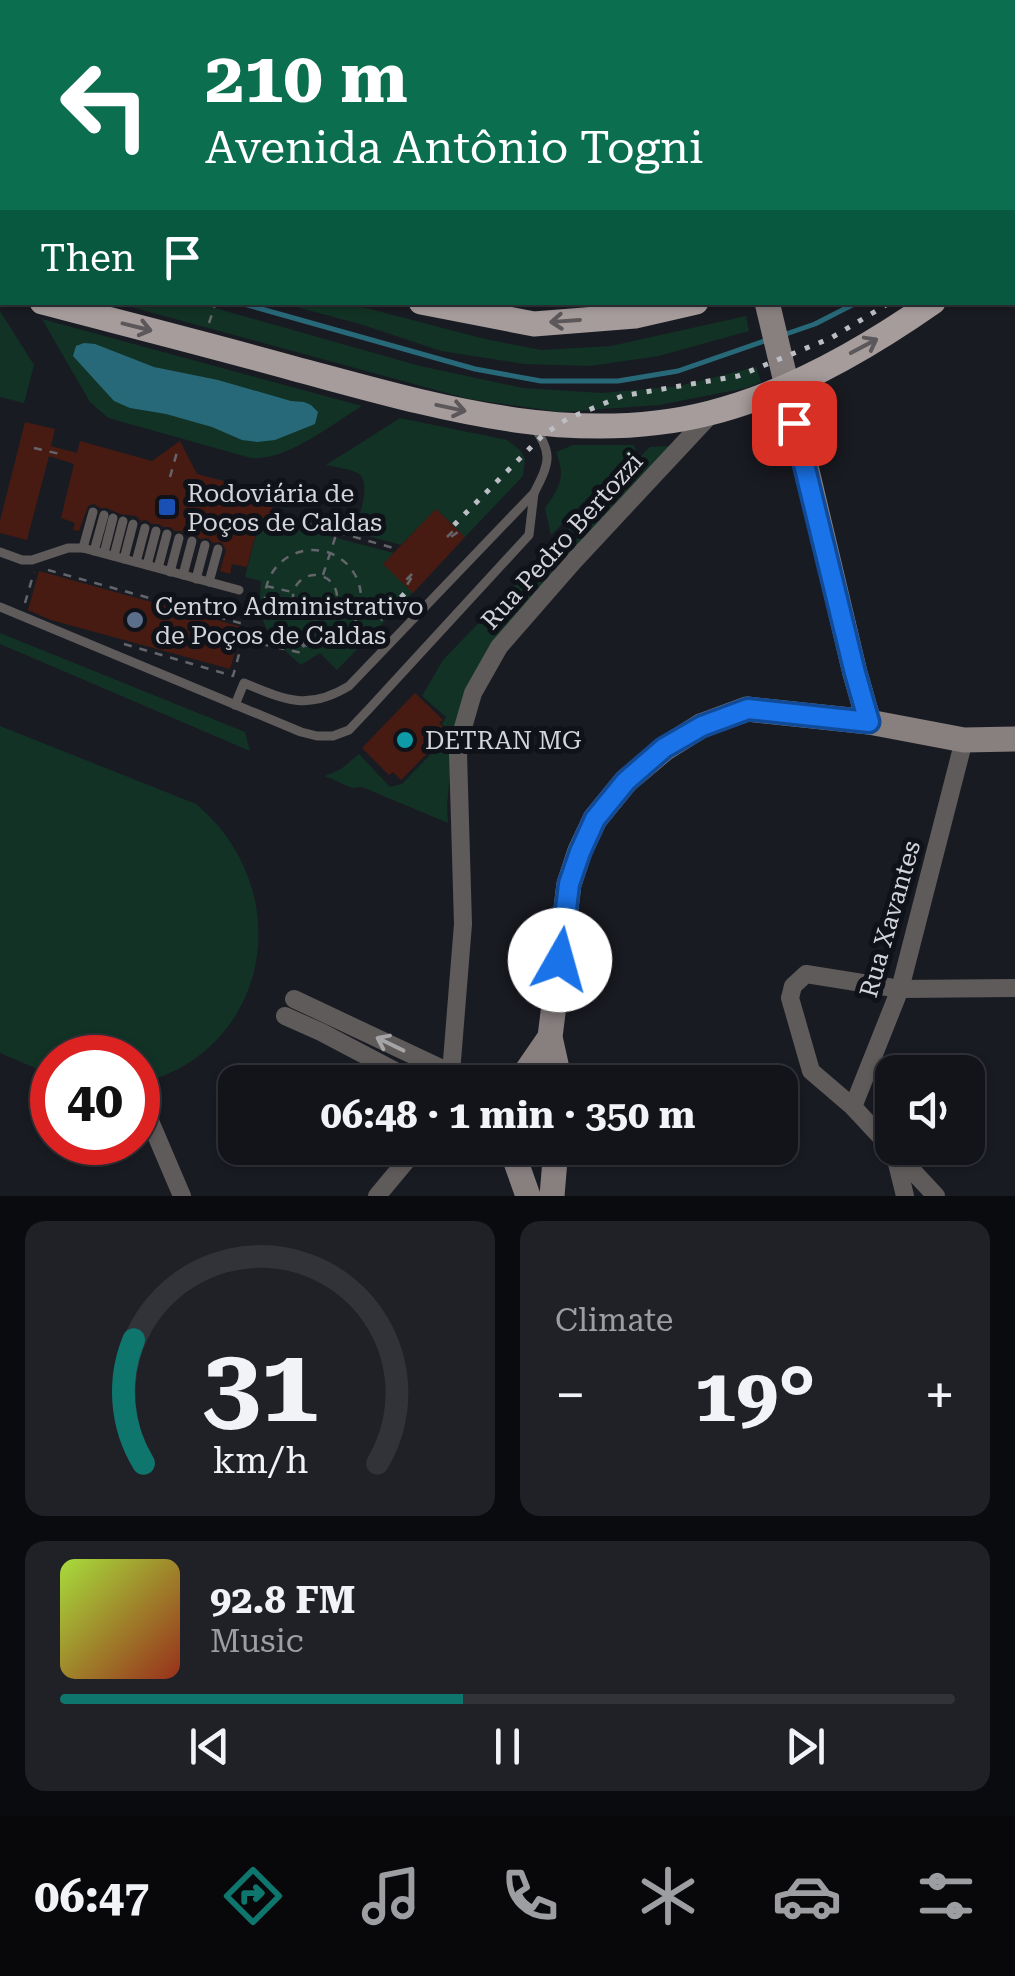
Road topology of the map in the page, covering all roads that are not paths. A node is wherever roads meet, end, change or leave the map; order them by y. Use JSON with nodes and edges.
{"nodes":[{"id":1,"x":53,"y":305,"type":"edge"},
{"id":2,"x":436,"y":305,"type":"edge"},
{"id":3,"x":683,"y":305,"type":"edge"},
{"id":4,"x":928,"y":305,"type":"edge"},
{"id":5,"x":768,"y":308,"type":"edge"},
{"id":6,"x":782,"y":375,"type":"junction"},
{"id":7,"x":712,"y":413,"type":"junction"},
{"id":8,"x":531,"y":424,"type":"junction"},
{"id":9,"x":534,"y":493,"type":"junction"},
{"id":10,"x":113,"y":518,"type":"junction"},
{"id":11,"x":145,"y":528,"type":"dead end"},
{"id":12,"x":156,"y":531,"type":"dead end"},
{"id":13,"x":168,"y":534,"type":"dead end"},
{"id":14,"x":180,"y":538,"type":"dead end"},
{"id":15,"x":192,"y":541,"type":"dead end"},
{"id":16,"x":206,"y":545,"type":"dead end"},
{"id":17,"x":83,"y":548,"type":"junction"},
{"id":18,"x":218,"y":549,"type":"dead end"},
{"id":19,"x":0,"y":552,"type":"edge"},
{"id":20,"x":109,"y":555,"type":"junction"},
{"id":21,"x":136,"y":562,"type":"junction"},
{"id":22,"x":147,"y":566,"type":"junction"},
{"id":23,"x":158,"y":568,"type":"junction"},
{"id":24,"x":170,"y":572,"type":"junction"},
{"id":25,"x":183,"y":575,"type":"junction"},
{"id":26,"x":196,"y":579,"type":"junction"},
{"id":27,"x":209,"y":582,"type":"junction"},
{"id":28,"x":239,"y":590,"type":"dead end"},
{"id":29,"x":0,"y":607,"type":"edge"},
{"id":30,"x":235,"y":705,"type":"junction"},
{"id":31,"x":860,"y":721,"type":"junction"},
{"id":32,"x":1015,"y":739,"type":"edge"},
{"id":33,"x":964,"y":740,"type":"junction"},
{"id":34,"x":1015,"y":988,"type":"edge"},
{"id":35,"x":900,"y":989,"type":"junction"},
{"id":36,"x":550,"y":1037,"type":"junction"},
{"id":37,"x":384,"y":1065,"type":"edge"},
{"id":38,"x":431,"y":1065,"type":"edge"},
{"id":39,"x":452,"y":1065,"type":"edge"},
{"id":40,"x":530,"y":1065,"type":"edge"},
{"id":41,"x":556,"y":1065,"type":"edge"},
{"id":42,"x":852,"y":1107,"type":"junction"},
{"id":43,"x":875,"y":1131,"type":"edge"},
{"id":44,"x":160,"y":1144,"type":"edge"},
{"id":45,"x":402,"y":1165,"type":"edge"},
{"id":46,"x":517,"y":1165,"type":"edge"},
{"id":47,"x":555,"y":1165,"type":"edge"},
{"id":48,"x":897,"y":1165,"type":"edge"},
{"id":49,"x":907,"y":1165,"type":"edge"},
{"id":50,"x":182,"y":1196,"type":"edge"},
{"id":51,"x":376,"y":1196,"type":"edge"},
{"id":52,"x":528,"y":1196,"type":"edge"},
{"id":53,"x":552,"y":1196,"type":"edge"},
{"id":54,"x":905,"y":1196,"type":"edge"},
{"id":55,"x":936,"y":1196,"type":"edge"}],
"edges":[{"from":1,"to":8,"type":"main road","one_way":true},
{"from":3,"to":2,"type":"main road","one_way":true},
{"from":6,"to":4,"type":"main road","one_way":true},
{"from":5,"to":6,"type":"street"},
{"from":6,"to":7,"type":"main road"},
{"from":6,"to":31,"type":"street"},
{"from":7,"to":8,"type":"main road"},
{"from":7,"to":39,"type":"street","name":"Rua Pedro Bertozzi"},
{"from":8,"to":9,"type":"lane"},
{"from":9,"to":30,"type":"lane"},
{"from":9,"to":30,"type":"lane"},
{"from":10,"to":17,"type":"lane"},
{"from":10,"to":20,"type":"lane"},
{"from":10,"to":20,"type":"lane"},
{"from":11,"to":21,"type":"lane"},
{"from":12,"to":22,"type":"lane"},
{"from":13,"to":23,"type":"lane"},
{"from":14,"to":24,"type":"lane"},
{"from":15,"to":25,"type":"lane"},
{"from":16,"to":26,"type":"lane"},
{"from":17,"to":19,"type":"lane"},
{"from":17,"to":20,"type":"lane"},
{"from":18,"to":27,"type":"lane"},
{"from":20,"to":21,"type":"lane"},
{"from":21,"to":22,"type":"lane"},
{"from":22,"to":23,"type":"lane"},
{"from":23,"to":24,"type":"lane"},
{"from":24,"to":25,"type":"lane"},
{"from":25,"to":26,"type":"lane"},
{"from":26,"to":27,"type":"lane"},
{"from":27,"to":28,"type":"lane"},
{"from":29,"to":30,"type":"lane"},
{"from":31,"to":33,"type":"street"},
{"from":31,"to":36,"type":"street"},
{"from":32,"to":33,"type":"street"},
{"from":33,"to":35,"type":"street","name":"Rua Xavantes"},
{"from":34,"to":35,"type":"street"},
{"from":35,"to":42,"type":"street","name":"Rua Xavantes"},
{"from":35,"to":42,"type":"street"},
{"from":36,"to":40,"type":"street"},
{"from":36,"to":41,"type":"street"},
{"from":38,"to":37,"type":"street","one_way":true},
{"from":42,"to":43,"type":"street"},
{"from":44,"to":50,"type":"street"},
{"from":45,"to":51,"type":"street"},
{"from":46,"to":52,"type":"street"},
{"from":47,"to":53,"type":"street"},
{"from":48,"to":54,"type":"street"},
{"from":49,"to":55,"type":"street"}]}
